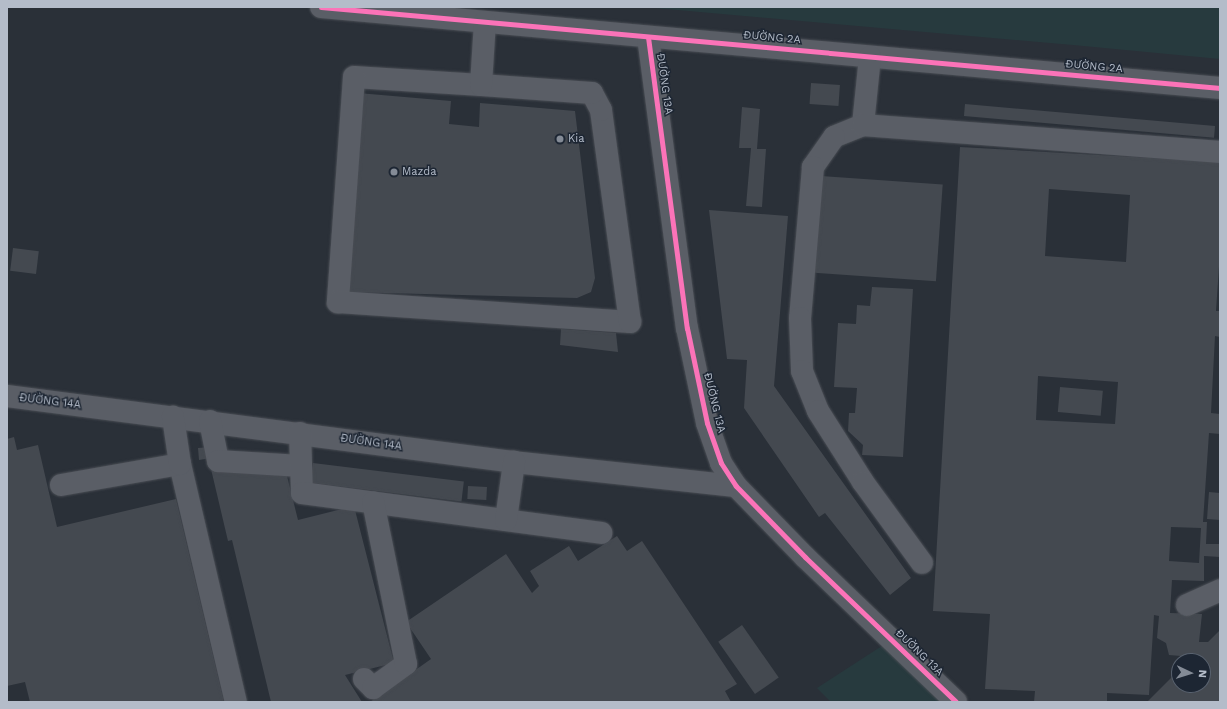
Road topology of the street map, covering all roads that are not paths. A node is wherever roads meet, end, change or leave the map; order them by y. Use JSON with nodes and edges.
{"nodes":[{"id":1,"x":321,"y":7,"type":"edge"},
{"id":2,"x":485,"y":22,"type":"junction"},
{"id":3,"x":648,"y":37,"type":"junction"},
{"id":4,"x":870,"y":57,"type":"junction"},
{"id":5,"x":481,"y":85,"type":"junction"},
{"id":6,"x":1220,"y":88,"type":"edge"},
{"id":7,"x":863,"y":125,"type":"junction"},
{"id":8,"x":1220,"y":152,"type":"edge"},
{"id":9,"x":7,"y":396,"type":"edge"},
{"id":10,"x":173,"y":417,"type":"junction"},
{"id":11,"x":210,"y":421,"type":"junction"},
{"id":12,"x":300,"y":433,"type":"junction"},
{"id":13,"x":514,"y":462,"type":"junction"},
{"id":14,"x":180,"y":464,"type":"junction"},
{"id":15,"x":301,"y":466,"type":"junction"},
{"id":16,"x":61,"y":484,"type":"dead end"},
{"id":17,"x":736,"y":486,"type":"junction"},
{"id":18,"x":373,"y":502,"type":"junction"},
{"id":19,"x":506,"y":520,"type":"junction"},
{"id":20,"x":601,"y":533,"type":"dead end"},
{"id":21,"x":922,"y":563,"type":"dead end"},
{"id":22,"x":1220,"y":590,"type":"edge"},
{"id":23,"x":1187,"y":605,"type":"dead end"},
{"id":24,"x":364,"y":679,"type":"dead end"},
{"id":25,"x":236,"y":702,"type":"edge"},
{"id":26,"x":956,"y":702,"type":"edge"}],
"edges":[{"from":1,"to":2,"type":"street","name":"ĐƯỜNG 2A"},
{"from":2,"to":3,"type":"street","name":"ĐƯỜNG 2A"},
{"from":2,"to":5,"type":"street"},
{"from":3,"to":4,"type":"street","name":"ĐƯỜNG 2A"},
{"from":3,"to":17,"type":"street","name":"ĐƯỜNG 13A"},
{"from":4,"to":6,"type":"street","name":"ĐƯỜNG 2A"},
{"from":4,"to":7,"type":"street"},
{"from":5,"to":5,"type":"street"},
{"from":7,"to":8,"type":"street"},
{"from":7,"to":21,"type":"street"},
{"from":9,"to":10,"type":"street","name":"ĐƯỜNG 14A"},
{"from":10,"to":11,"type":"street","name":"ĐƯỜNG 14A"},
{"from":10,"to":14,"type":"street"},
{"from":11,"to":12,"type":"street","name":"ĐƯỜNG 14A"},
{"from":11,"to":15,"type":"street"},
{"from":12,"to":13,"type":"street","name":"ĐƯỜNG 14A"},
{"from":12,"to":15,"type":"street"},
{"from":13,"to":17,"type":"street","name":"ĐƯỜNG 14A"},
{"from":13,"to":19,"type":"street"},
{"from":14,"to":16,"type":"street"},
{"from":14,"to":25,"type":"street"},
{"from":15,"to":18,"type":"street"},
{"from":17,"to":26,"type":"street","name":"ĐƯỜNG 13A"},
{"from":18,"to":19,"type":"street"},
{"from":18,"to":24,"type":"street"},
{"from":19,"to":20,"type":"street"},
{"from":22,"to":23,"type":"street"}]}
